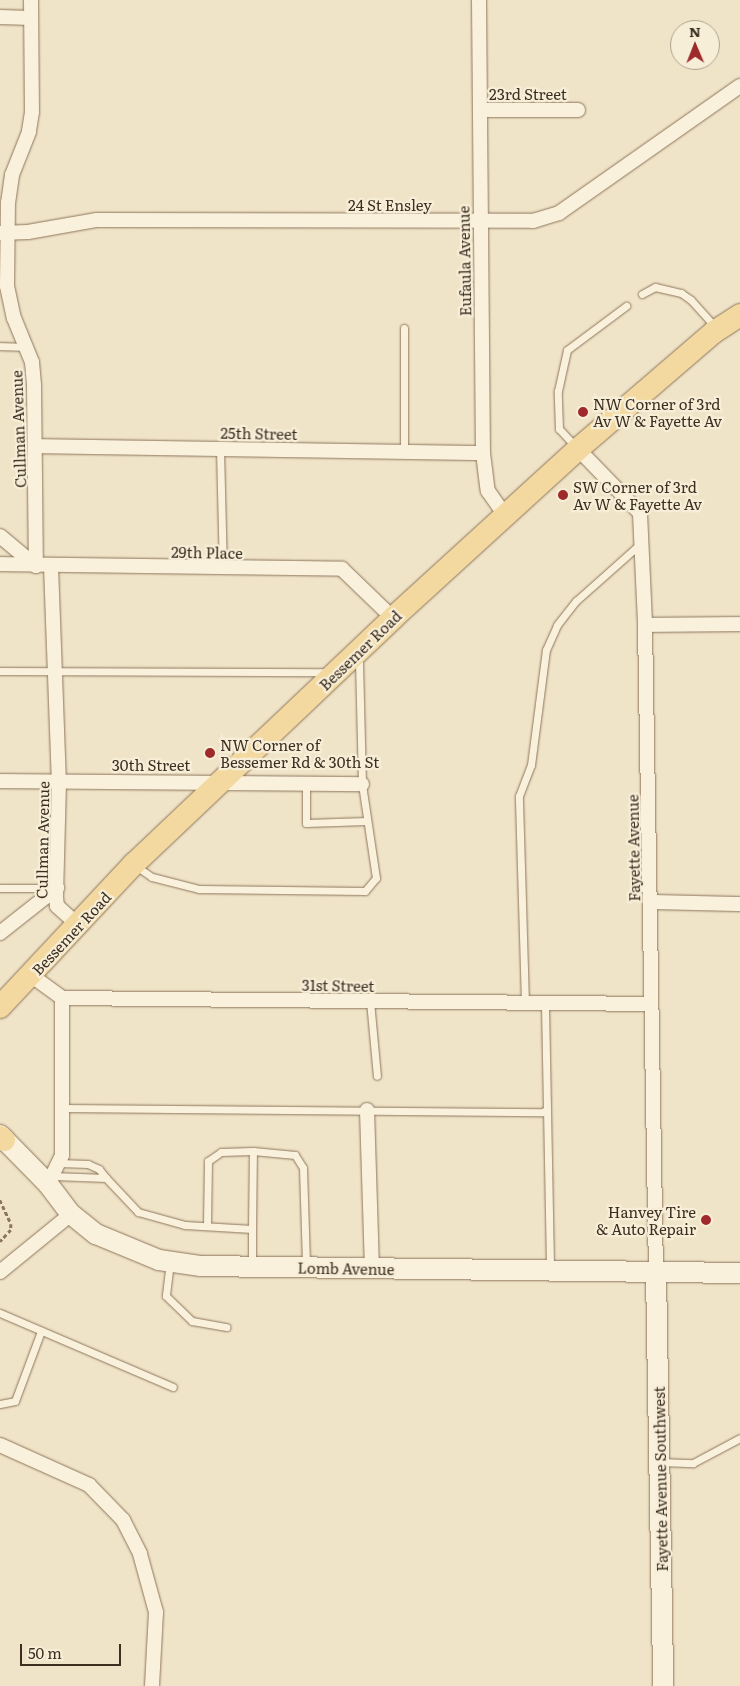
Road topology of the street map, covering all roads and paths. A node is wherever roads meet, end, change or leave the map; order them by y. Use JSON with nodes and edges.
{"nodes":[{"id":1,"x":31,"y":0,"type":"edge"},
{"id":2,"x":479,"y":0,"type":"edge"},
{"id":3,"x":0,"y":17,"type":"edge"},
{"id":4,"x":31,"y":18,"type":"junction"},
{"id":5,"x":740,"y":86,"type":"edge"},
{"id":6,"x":480,"y":110,"type":"junction"},
{"id":7,"x":578,"y":110,"type":"dead end"},
{"id":8,"x":480,"y":222,"type":"junction"},
{"id":9,"x":4,"y":233,"type":"edge"},
{"id":10,"x":642,"y":294,"type":"dead end"},
{"id":11,"x":626,"y":306,"type":"dead end"},
{"id":12,"x":740,"y":315,"type":"edge"},
{"id":13,"x":404,"y":328,"type":"dead end"},
{"id":14,"x":717,"y":329,"type":"junction"},
{"id":15,"x":0,"y":346,"type":"edge"},
{"id":16,"x":26,"y":347,"type":"junction"},
{"id":17,"x":36,"y":446,"type":"junction"},
{"id":18,"x":220,"y":449,"type":"junction"},
{"id":19,"x":578,"y":449,"type":"junction"},
{"id":20,"x":404,"y":452,"type":"junction"},
{"id":21,"x":483,"y":453,"type":"junction"},
{"id":22,"x":505,"y":515,"type":"junction"},
{"id":23,"x":0,"y":536,"type":"edge"},
{"id":24,"x":642,"y":542,"type":"junction"},
{"id":25,"x":0,"y":564,"type":"edge"},
{"id":26,"x":36,"y":566,"type":"junction"},
{"id":27,"x":51,"y":566,"type":"junction"},
{"id":28,"x":223,"y":568,"type":"junction"},
{"id":29,"x":394,"y":618,"type":"junction"},
{"id":30,"x":740,"y":624,"type":"edge"},
{"id":31,"x":645,"y":626,"type":"junction"},
{"id":32,"x":359,"y":652,"type":"junction"},
{"id":33,"x":0,"y":671,"type":"edge"},
{"id":34,"x":55,"y":671,"type":"junction"},
{"id":35,"x":338,"y":672,"type":"junction"},
{"id":36,"x":222,"y":780,"type":"junction"},
{"id":37,"x":0,"y":781,"type":"edge"},
{"id":38,"x":59,"y":782,"type":"junction"},
{"id":39,"x":306,"y":782,"type":"junction"},
{"id":40,"x":362,"y":784,"type":"junction"},
{"id":41,"x":367,"y":821,"type":"junction"},
{"id":42,"x":134,"y":864,"type":"junction"},
{"id":43,"x":0,"y":888,"type":"edge"},
{"id":44,"x":56,"y":888,"type":"junction"},
{"id":45,"x":650,"y":902,"type":"junction"},
{"id":46,"x":740,"y":904,"type":"edge"},
{"id":47,"x":78,"y":925,"type":"junction"},
{"id":48,"x":0,"y":932,"type":"edge"},
{"id":49,"x":32,"y":976,"type":"junction"},
{"id":50,"x":62,"y":998,"type":"junction"},
{"id":51,"x":370,"y":1001,"type":"junction"},
{"id":52,"x":525,"y":1003,"type":"junction"},
{"id":53,"x":546,"y":1003,"type":"junction"},
{"id":54,"x":652,"y":1004,"type":"junction"},
{"id":55,"x":0,"y":1008,"type":"edge"},
{"id":56,"x":376,"y":1076,"type":"dead end"},
{"id":57,"x":62,"y":1108,"type":"junction"},
{"id":58,"x":547,"y":1108,"type":"junction"},
{"id":59,"x":367,"y":1110,"type":"junction"},
{"id":60,"x":1,"y":1138,"type":"edge"},
{"id":61,"x":253,"y":1151,"type":"junction"},
{"id":62,"x":53,"y":1174,"type":"junction"},
{"id":63,"x":106,"y":1178,"type":"junction"},
{"id":64,"x":0,"y":1200,"type":"edge"},
{"id":65,"x":71,"y":1214,"type":"junction"},
{"id":66,"x":206,"y":1225,"type":"junction"},
{"id":67,"x":252,"y":1229,"type":"junction"},
{"id":68,"x":0,"y":1242,"type":"edge"},
{"id":69,"x":170,"y":1262,"type":"junction"},
{"id":70,"x":252,"y":1266,"type":"junction"},
{"id":71,"x":306,"y":1267,"type":"junction"},
{"id":72,"x":372,"y":1268,"type":"junction"},
{"id":73,"x":550,"y":1271,"type":"junction"},
{"id":74,"x":0,"y":1272,"type":"edge"},
{"id":75,"x":656,"y":1272,"type":"junction"},
{"id":76,"x":740,"y":1273,"type":"edge"},
{"id":77,"x":0,"y":1313,"type":"edge"},
{"id":78,"x":226,"y":1327,"type":"dead end"},
{"id":79,"x":41,"y":1331,"type":"junction"},
{"id":80,"x":173,"y":1387,"type":"dead end"},
{"id":81,"x":0,"y":1404,"type":"edge"},
{"id":82,"x":740,"y":1438,"type":"edge"},
{"id":83,"x":0,"y":1445,"type":"edge"},
{"id":84,"x":0,"y":1457,"type":"edge"},
{"id":85,"x":39,"y":1462,"type":"junction"},
{"id":86,"x":659,"y":1462,"type":"junction"},
{"id":87,"x":152,"y":1686,"type":"edge"},
{"id":88,"x":663,"y":1686,"type":"edge"}],
"edges":[{"from":1,"to":4,"type":"street","name":"Cullman Avenue"},
{"from":2,"to":6,"type":"street","name":"Eufaula Avenue"},
{"from":3,"to":4,"type":"street"},
{"from":4,"to":9,"type":"street","name":"Cullman Avenue"},
{"from":5,"to":8,"type":"street","name":"24 St Ensley"},
{"from":6,"to":7,"type":"street","name":"23rd Street"},
{"from":6,"to":8,"type":"street","name":"Eufaula Avenue"},
{"from":8,"to":9,"type":"street","name":"24 St Ensley"},
{"from":8,"to":21,"type":"street","name":"Eufaula Avenue"},
{"from":9,"to":16,"type":"street","name":"Cullman Avenue"},
{"from":10,"to":14,"type":"lane"},
{"from":11,"to":19,"type":"lane"},
{"from":12,"to":14,"type":"main road","name":"Bessemer Road"},
{"from":13,"to":20,"type":"lane"},
{"from":14,"to":19,"type":"main road","name":"Bessemer Road"},
{"from":15,"to":16,"type":"lane"},
{"from":16,"to":17,"type":"street","name":"Cullman Avenue"},
{"from":17,"to":18,"type":"street","name":"25th Street"},
{"from":17,"to":26,"type":"street","name":"Cullman Avenue"},
{"from":18,"to":20,"type":"street","name":"25th Street"},
{"from":18,"to":28,"type":"lane"},
{"from":19,"to":22,"type":"main road","name":"Bessemer Road"},
{"from":19,"to":24,"type":"street","name":"Fayette Avenue"},
{"from":20,"to":21,"type":"street","name":"25th Street"},
{"from":21,"to":22,"type":"street","name":"Eufaula Avenue"},
{"from":22,"to":29,"type":"main road","name":"Bessemer Road"},
{"from":23,"to":26,"type":"street"},
{"from":24,"to":31,"type":"street","name":"Fayette Avenue"},
{"from":24,"to":52,"type":"lane"},
{"from":25,"to":26,"type":"street","name":"29th Place"},
{"from":26,"to":27,"type":"street","name":"29th Place"},
{"from":27,"to":28,"type":"street","name":"29th Place"},
{"from":27,"to":34,"type":"street","name":"Cullman Avenue"},
{"from":28,"to":29,"type":"street","name":"29th Place"},
{"from":29,"to":32,"type":"main road","name":"Bessemer Road"},
{"from":30,"to":31,"type":"street"},
{"from":31,"to":45,"type":"street","name":"Fayette Avenue"},
{"from":32,"to":35,"type":"main road","name":"Bessemer Road"},
{"from":32,"to":40,"type":"lane"},
{"from":33,"to":34,"type":"lane"},
{"from":34,"to":35,"type":"lane"},
{"from":34,"to":38,"type":"street","name":"Cullman Avenue"},
{"from":35,"to":36,"type":"main road","name":"Bessemer Road"},
{"from":36,"to":38,"type":"street","name":"30th Street"},
{"from":36,"to":39,"type":"street","name":"30th Street"},
{"from":36,"to":42,"type":"main road","name":"Bessemer Road"},
{"from":37,"to":38,"type":"street","name":"30th Street"},
{"from":38,"to":44,"type":"street","name":"Cullman Avenue"},
{"from":39,"to":40,"type":"street","name":"30th Street"},
{"from":39,"to":41,"type":"lane"},
{"from":40,"to":41,"type":"lane"},
{"from":41,"to":42,"type":"lane"},
{"from":42,"to":47,"type":"main road","name":"Bessemer Road"},
{"from":43,"to":44,"type":"lane"},
{"from":44,"to":47,"type":"street","name":"Cullman Avenue"},
{"from":44,"to":48,"type":"street"},
{"from":45,"to":46,"type":"street"},
{"from":45,"to":54,"type":"street","name":"Fayette Avenue"},
{"from":47,"to":49,"type":"main road","name":"Bessemer Road"},
{"from":49,"to":50,"type":"street"},
{"from":49,"to":55,"type":"main road","name":"Bessemer Road"},
{"from":50,"to":51,"type":"street","name":"31st Street"},
{"from":50,"to":57,"type":"street"},
{"from":51,"to":52,"type":"street","name":"31st Street"},
{"from":51,"to":56,"type":"lane"},
{"from":52,"to":53,"type":"street","name":"31st Street"},
{"from":53,"to":54,"type":"street","name":"31st Street"},
{"from":53,"to":58,"type":"lane"},
{"from":54,"to":75,"type":"street","name":"Fayette Avenue"},
{"from":57,"to":59,"type":"lane"},
{"from":57,"to":62,"type":"street"},
{"from":58,"to":59,"type":"lane"},
{"from":58,"to":73,"type":"lane"},
{"from":59,"to":72,"type":"street"},
{"from":60,"to":62,"type":"main road","name":"Lomb Avenue"},
{"from":61,"to":66,"type":"lane"},
{"from":61,"to":67,"type":"lane"},
{"from":61,"to":71,"type":"lane"},
{"from":62,"to":63,"type":"lane"},
{"from":62,"to":63,"type":"lane"},
{"from":62,"to":65,"type":"main road","name":"Lomb Avenue"},
{"from":63,"to":66,"type":"lane"},
{"from":64,"to":68,"type":"path"},
{"from":65,"to":69,"type":"main road","name":"Lomb Avenue"},
{"from":65,"to":74,"type":"street"},
{"from":66,"to":67,"type":"lane"},
{"from":67,"to":70,"type":"lane"},
{"from":69,"to":70,"type":"main road","name":"Lomb Avenue"},
{"from":69,"to":78,"type":"lane"},
{"from":70,"to":71,"type":"main road","name":"Lomb Avenue"},
{"from":71,"to":72,"type":"main road","name":"Lomb Avenue"},
{"from":72,"to":73,"type":"main road","name":"Lomb Avenue"},
{"from":73,"to":75,"type":"main road","name":"Lomb Avenue"},
{"from":75,"to":76,"type":"main road","name":"Lomb Avenue"},
{"from":75,"to":86,"type":"main road","name":"Fayette Avenue Southwest"},
{"from":77,"to":79,"type":"lane"},
{"from":79,"to":80,"type":"lane"},
{"from":79,"to":81,"type":"lane"},
{"from":82,"to":86,"type":"lane"},
{"from":83,"to":85,"type":"street"},
{"from":84,"to":85,"type":"street"},
{"from":85,"to":87,"type":"street"},
{"from":86,"to":88,"type":"main road","name":"Fayette Avenue Southwest"}]}
